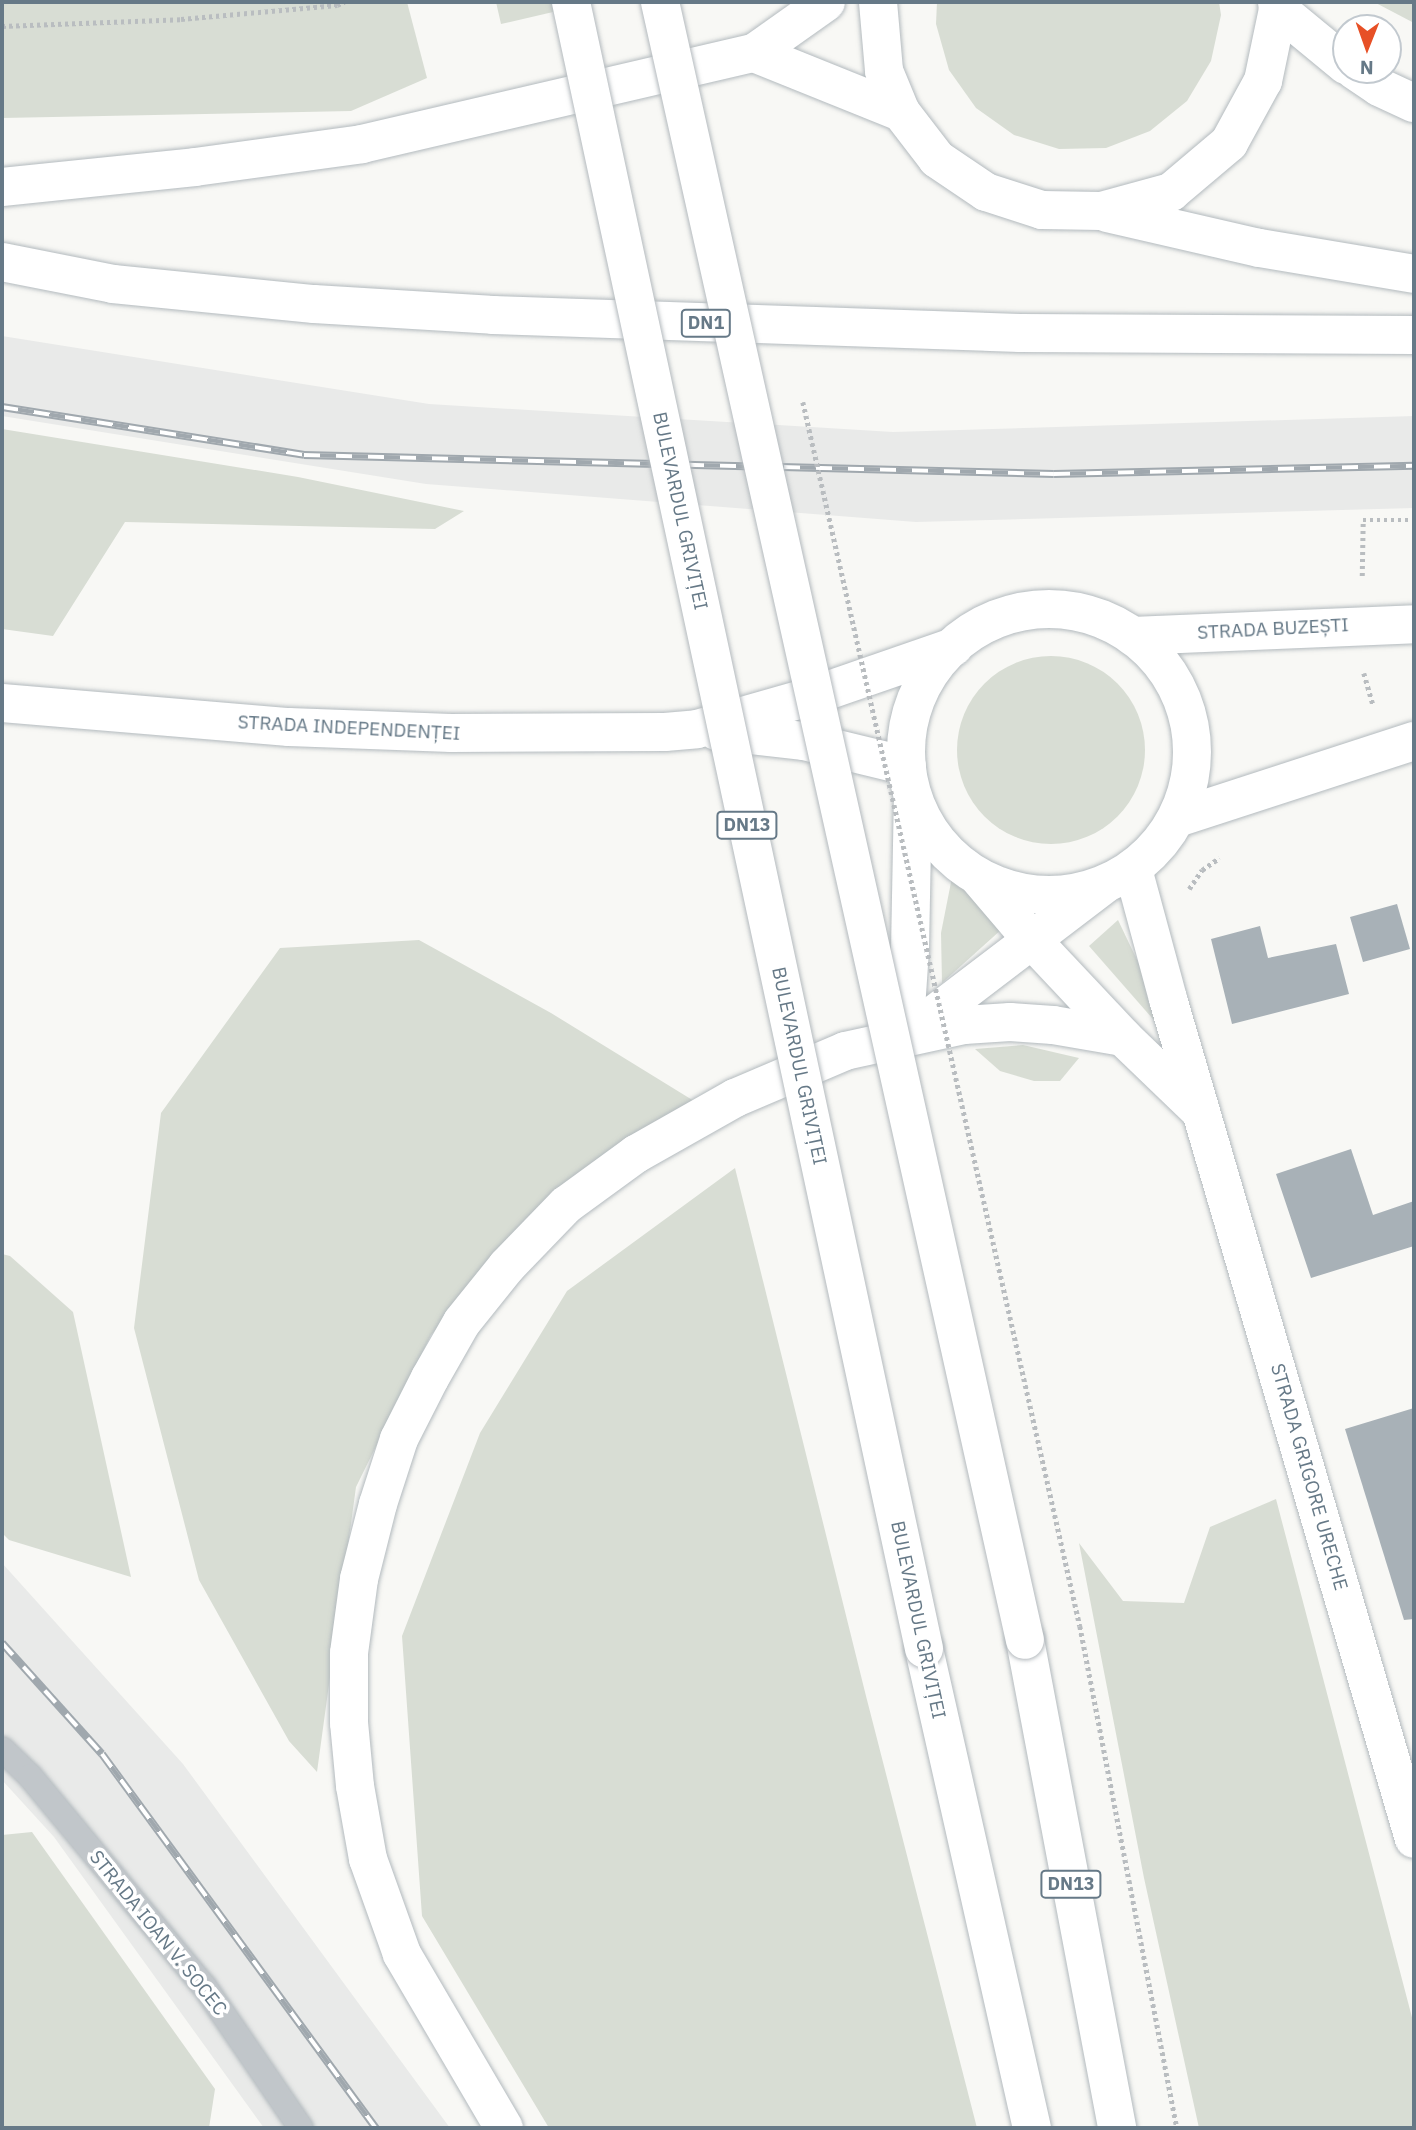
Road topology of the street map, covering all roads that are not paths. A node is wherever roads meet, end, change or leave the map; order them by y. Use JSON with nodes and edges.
{"nodes":[{"id":1,"x":571,"y":2,"type":"edge"},
{"id":2,"x":660,"y":2,"type":"edge"},
{"id":3,"x":826,"y":2,"type":"edge"},
{"id":4,"x":878,"y":2,"type":"edge"},
{"id":5,"x":1277,"y":5,"type":"edge"},
{"id":6,"x":754,"y":53,"type":"junction"},
{"id":7,"x":1332,"y":53,"type":"edge"},
{"id":8,"x":1375,"y":84,"type":"edge"},
{"id":9,"x":1414,"y":103,"type":"edge"},
{"id":10,"x":901,"y":112,"type":"junction"},
{"id":11,"x":2,"y":163,"type":"edge"},
{"id":12,"x":195,"y":167,"type":"junction"},
{"id":13,"x":2,"y":187,"type":"edge"},
{"id":14,"x":1101,"y":211,"type":"junction"},
{"id":15,"x":2,"y":262,"type":"edge"},
{"id":16,"x":1414,"y":274,"type":"edge"},
{"id":17,"x":1414,"y":335,"type":"edge"},
{"id":18,"x":1414,"y":624,"type":"edge"},
{"id":19,"x":1133,"y":636,"type":"junction"},
{"id":20,"x":953,"y":647,"type":"junction"},
{"id":21,"x":2,"y":703,"type":"edge"},
{"id":22,"x":696,"y":729,"type":"junction"},
{"id":23,"x":1414,"y":741,"type":"edge"},
{"id":24,"x":910,"y":782,"type":"junction"},
{"id":25,"x":1177,"y":818,"type":"junction"},
{"id":26,"x":978,"y":876,"type":"junction"},
{"id":27,"x":1119,"y":877,"type":"junction"},
{"id":28,"x":1032,"y":940,"type":"junction"},
{"id":29,"x":1123,"y":1037,"type":"junction"},
{"id":30,"x":904,"y":1038,"type":"junction"},
{"id":31,"x":1204,"y":1115,"type":"junction"},
{"id":32,"x":2,"y":1749,"type":"edge"},
{"id":33,"x":1414,"y":1839,"type":"edge"},
{"id":34,"x":301,"y":2128,"type":"edge"},
{"id":35,"x":504,"y":2128,"type":"edge"},
{"id":36,"x":1032,"y":2128,"type":"edge"},
{"id":37,"x":1117,"y":2128,"type":"edge"}],
"edges":[{"from":1,"to":36,"type":"main road","name":"BULEVARDUL GRIVIȚEI","number":"DN13","bridge":true},
{"from":2,"to":37,"type":"main road","number":"DN13","bridge":true},
{"from":3,"to":6,"type":"main road"},
{"from":4,"to":10,"type":"main road"},
{"from":5,"to":7,"type":"main road"},
{"from":5,"to":14,"type":"main road"},
{"from":6,"to":10,"type":"main road"},
{"from":6,"to":12,"type":"main road"},
{"from":8,"to":9,"type":"main road"},
{"from":10,"to":14,"type":"main road"},
{"from":11,"to":12,"type":"main road"},
{"from":12,"to":13,"type":"main road"},
{"from":14,"to":16,"type":"main road"},
{"from":15,"to":17,"type":"main road","number":"DN1"},
{"from":18,"to":19,"type":"main road","name":"STRADA BUZEȘTI"},
{"from":19,"to":20,"type":"main road"},
{"from":19,"to":25,"type":"main road"},
{"from":20,"to":22,"type":"main road","name":"STRADA INDEPENDENȚEI"},
{"from":20,"to":24,"type":"main road"},
{"from":21,"to":22,"type":"main road","name":"STRADA INDEPENDENȚEI"},
{"from":22,"to":24,"type":"main road","name":"STRADA INDEPENDENȚEI"},
{"from":23,"to":25,"type":"main road"},
{"from":24,"to":26,"type":"main road"},
{"from":24,"to":30,"type":"main road"},
{"from":25,"to":27,"type":"main road"},
{"from":26,"to":27,"type":"main road"},
{"from":26,"to":28,"type":"main road","name":"STRADA GRIGORE URECHE"},
{"from":27,"to":28,"type":"main road"},
{"from":27,"to":31,"type":"main road","name":"STRADA GRIGORE URECHE"},
{"from":28,"to":29,"type":"main road","name":"STRADA GRIGORE URECHE"},
{"from":28,"to":30,"type":"main road"},
{"from":29,"to":30,"type":"main road"},
{"from":29,"to":31,"type":"main road","name":"STRADA GRIGORE URECHE"},
{"from":30,"to":35,"type":"main road"},
{"from":31,"to":33,"type":"main road","name":"STRADA GRIGORE URECHE"},
{"from":32,"to":34,"type":"lane","name":"STRADA IOAN V. SOCEC"}]}
